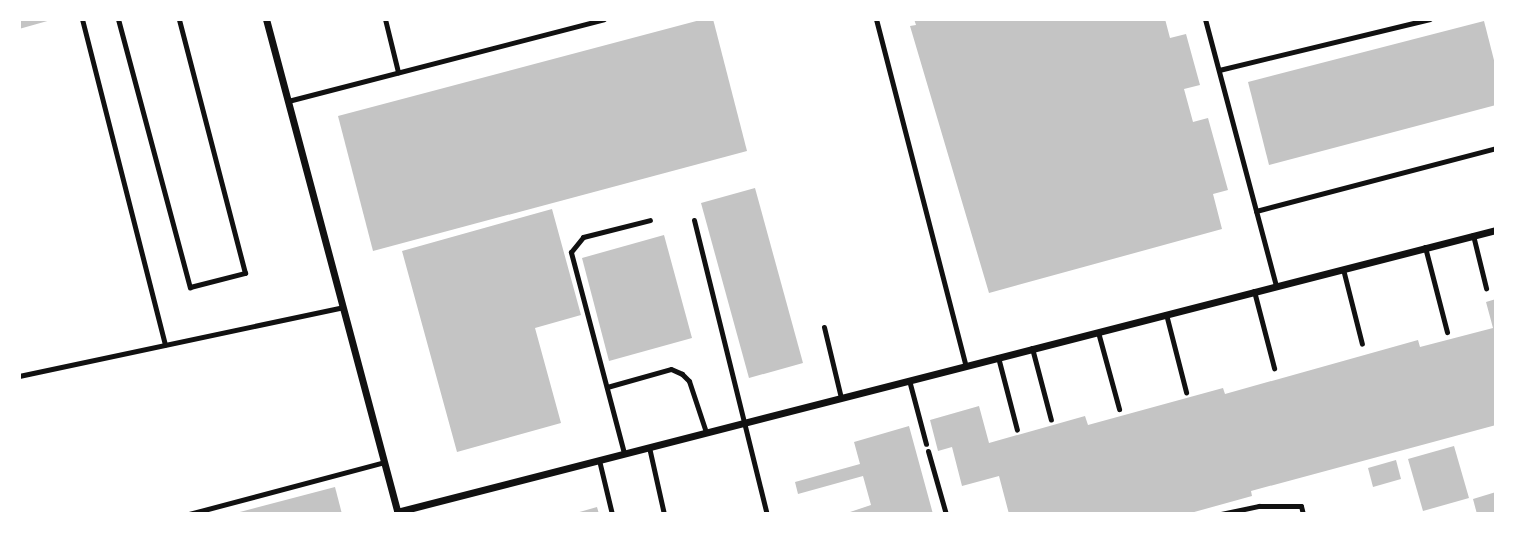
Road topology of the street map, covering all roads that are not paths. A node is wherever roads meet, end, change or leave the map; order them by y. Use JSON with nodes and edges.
{"nodes":[{"id":1,"x":82,"y":19,"type":"edge"},
{"id":2,"x":118,"y":19,"type":"edge"},
{"id":3,"x":179,"y":19,"type":"edge"},
{"id":4,"x":266,"y":19,"type":"edge"},
{"id":5,"x":385,"y":19,"type":"edge"},
{"id":6,"x":604,"y":19,"type":"edge"},
{"id":7,"x":876,"y":19,"type":"edge"},
{"id":8,"x":1205,"y":19,"type":"edge"},
{"id":9,"x":1387,"y":19,"type":"edge"},
{"id":10,"x":1430,"y":19,"type":"edge"},
{"id":11,"x":1390,"y":29,"type":"junction"},
{"id":12,"x":1219,"y":70,"type":"junction"},
{"id":13,"x":398,"y":72,"type":"junction"},
{"id":14,"x":288,"y":101,"type":"junction"},
{"id":15,"x":1496,"y":148,"type":"edge"},
{"id":16,"x":1256,"y":211,"type":"junction"},
{"id":17,"x":650,"y":220,"type":"dead end"},
{"id":18,"x":694,"y":220,"type":"dead end"},
{"id":19,"x":1496,"y":230,"type":"edge"},
{"id":20,"x":1473,"y":236,"type":"junction"},
{"id":21,"x":1425,"y":247,"type":"junction"},
{"id":22,"x":1343,"y":269,"type":"junction"},
{"id":23,"x":1276,"y":286,"type":"junction"},
{"id":24,"x":1486,"y":288,"type":"dead end"},
{"id":25,"x":1254,"y":291,"type":"junction"},
{"id":26,"x":343,"y":307,"type":"junction"},
{"id":27,"x":1166,"y":314,"type":"junction"},
{"id":28,"x":824,"y":327,"type":"dead end"},
{"id":29,"x":1098,"y":332,"type":"junction"},
{"id":30,"x":1447,"y":332,"type":"dead end"},
{"id":31,"x":1362,"y":344,"type":"dead end"},
{"id":32,"x":166,"y":345,"type":"junction"},
{"id":33,"x":1032,"y":348,"type":"junction"},
{"id":34,"x":998,"y":357,"type":"junction"},
{"id":35,"x":966,"y":366,"type":"junction"},
{"id":36,"x":1274,"y":368,"type":"dead end"},
{"id":37,"x":19,"y":376,"type":"edge"},
{"id":38,"x":909,"y":380,"type":"junction"},
{"id":39,"x":607,"y":387,"type":"junction"},
{"id":40,"x":1186,"y":392,"type":"dead end"},
{"id":41,"x":841,"y":398,"type":"junction"},
{"id":42,"x":1119,"y":409,"type":"dead end"},
{"id":43,"x":1051,"y":420,"type":"dead end"},
{"id":44,"x":746,"y":422,"type":"junction"},
{"id":45,"x":1017,"y":430,"type":"dead end"},
{"id":46,"x":706,"y":432,"type":"junction"},
{"id":47,"x":926,"y":444,"type":"dead end"},
{"id":48,"x":649,"y":447,"type":"junction"},
{"id":49,"x":928,"y":452,"type":"dead end"},
{"id":50,"x":624,"y":453,"type":"junction"},
{"id":51,"x":599,"y":460,"type":"junction"},
{"id":52,"x":384,"y":462,"type":"junction"},
{"id":53,"x":397,"y":513,"type":"edge"},
{"id":54,"x":189,"y":514,"type":"edge"},
{"id":55,"x":612,"y":514,"type":"edge"},
{"id":56,"x":664,"y":514,"type":"edge"},
{"id":57,"x":767,"y":514,"type":"edge"},
{"id":58,"x":946,"y":514,"type":"edge"},
{"id":59,"x":1221,"y":514,"type":"edge"},
{"id":60,"x":1303,"y":514,"type":"edge"}],
"edges":[{"from":1,"to":32,"type":"lane"},
{"from":2,"to":3,"type":"lane"},
{"from":4,"to":14,"type":"street"},
{"from":5,"to":13,"type":"lane"},
{"from":6,"to":13,"type":"lane"},
{"from":7,"to":35,"type":"lane"},
{"from":8,"to":12,"type":"lane"},
{"from":9,"to":11,"type":"lane"},
{"from":10,"to":11,"type":"lane"},
{"from":11,"to":12,"type":"lane"},
{"from":12,"to":16,"type":"lane"},
{"from":13,"to":14,"type":"lane"},
{"from":14,"to":26,"type":"street"},
{"from":15,"to":16,"type":"lane"},
{"from":16,"to":23,"type":"lane"},
{"from":17,"to":39,"type":"lane"},
{"from":18,"to":44,"type":"lane"},
{"from":19,"to":20,"type":"street"},
{"from":20,"to":21,"type":"street"},
{"from":20,"to":24,"type":"lane"},
{"from":21,"to":22,"type":"street"},
{"from":21,"to":30,"type":"lane"},
{"from":22,"to":23,"type":"street"},
{"from":22,"to":31,"type":"lane"},
{"from":23,"to":25,"type":"street"},
{"from":25,"to":27,"type":"street"},
{"from":25,"to":36,"type":"lane"},
{"from":26,"to":32,"type":"lane"},
{"from":26,"to":52,"type":"street"},
{"from":27,"to":29,"type":"street"},
{"from":27,"to":40,"type":"lane"},
{"from":28,"to":41,"type":"lane"},
{"from":29,"to":33,"type":"street"},
{"from":29,"to":42,"type":"lane"},
{"from":32,"to":37,"type":"lane"},
{"from":33,"to":34,"type":"street"},
{"from":33,"to":43,"type":"lane"},
{"from":34,"to":35,"type":"street"},
{"from":34,"to":45,"type":"lane"},
{"from":35,"to":38,"type":"street"},
{"from":38,"to":41,"type":"street"},
{"from":38,"to":47,"type":"lane"},
{"from":39,"to":46,"type":"lane"},
{"from":39,"to":50,"type":"lane"},
{"from":41,"to":44,"type":"street"},
{"from":44,"to":46,"type":"street"},
{"from":44,"to":57,"type":"lane"},
{"from":46,"to":48,"type":"street"},
{"from":48,"to":50,"type":"street"},
{"from":48,"to":56,"type":"lane"},
{"from":49,"to":58,"type":"lane"},
{"from":50,"to":51,"type":"street"},
{"from":51,"to":53,"type":"street"},
{"from":51,"to":55,"type":"lane"},
{"from":52,"to":53,"type":"street"},
{"from":52,"to":54,"type":"lane"},
{"from":59,"to":60,"type":"lane"}]}
